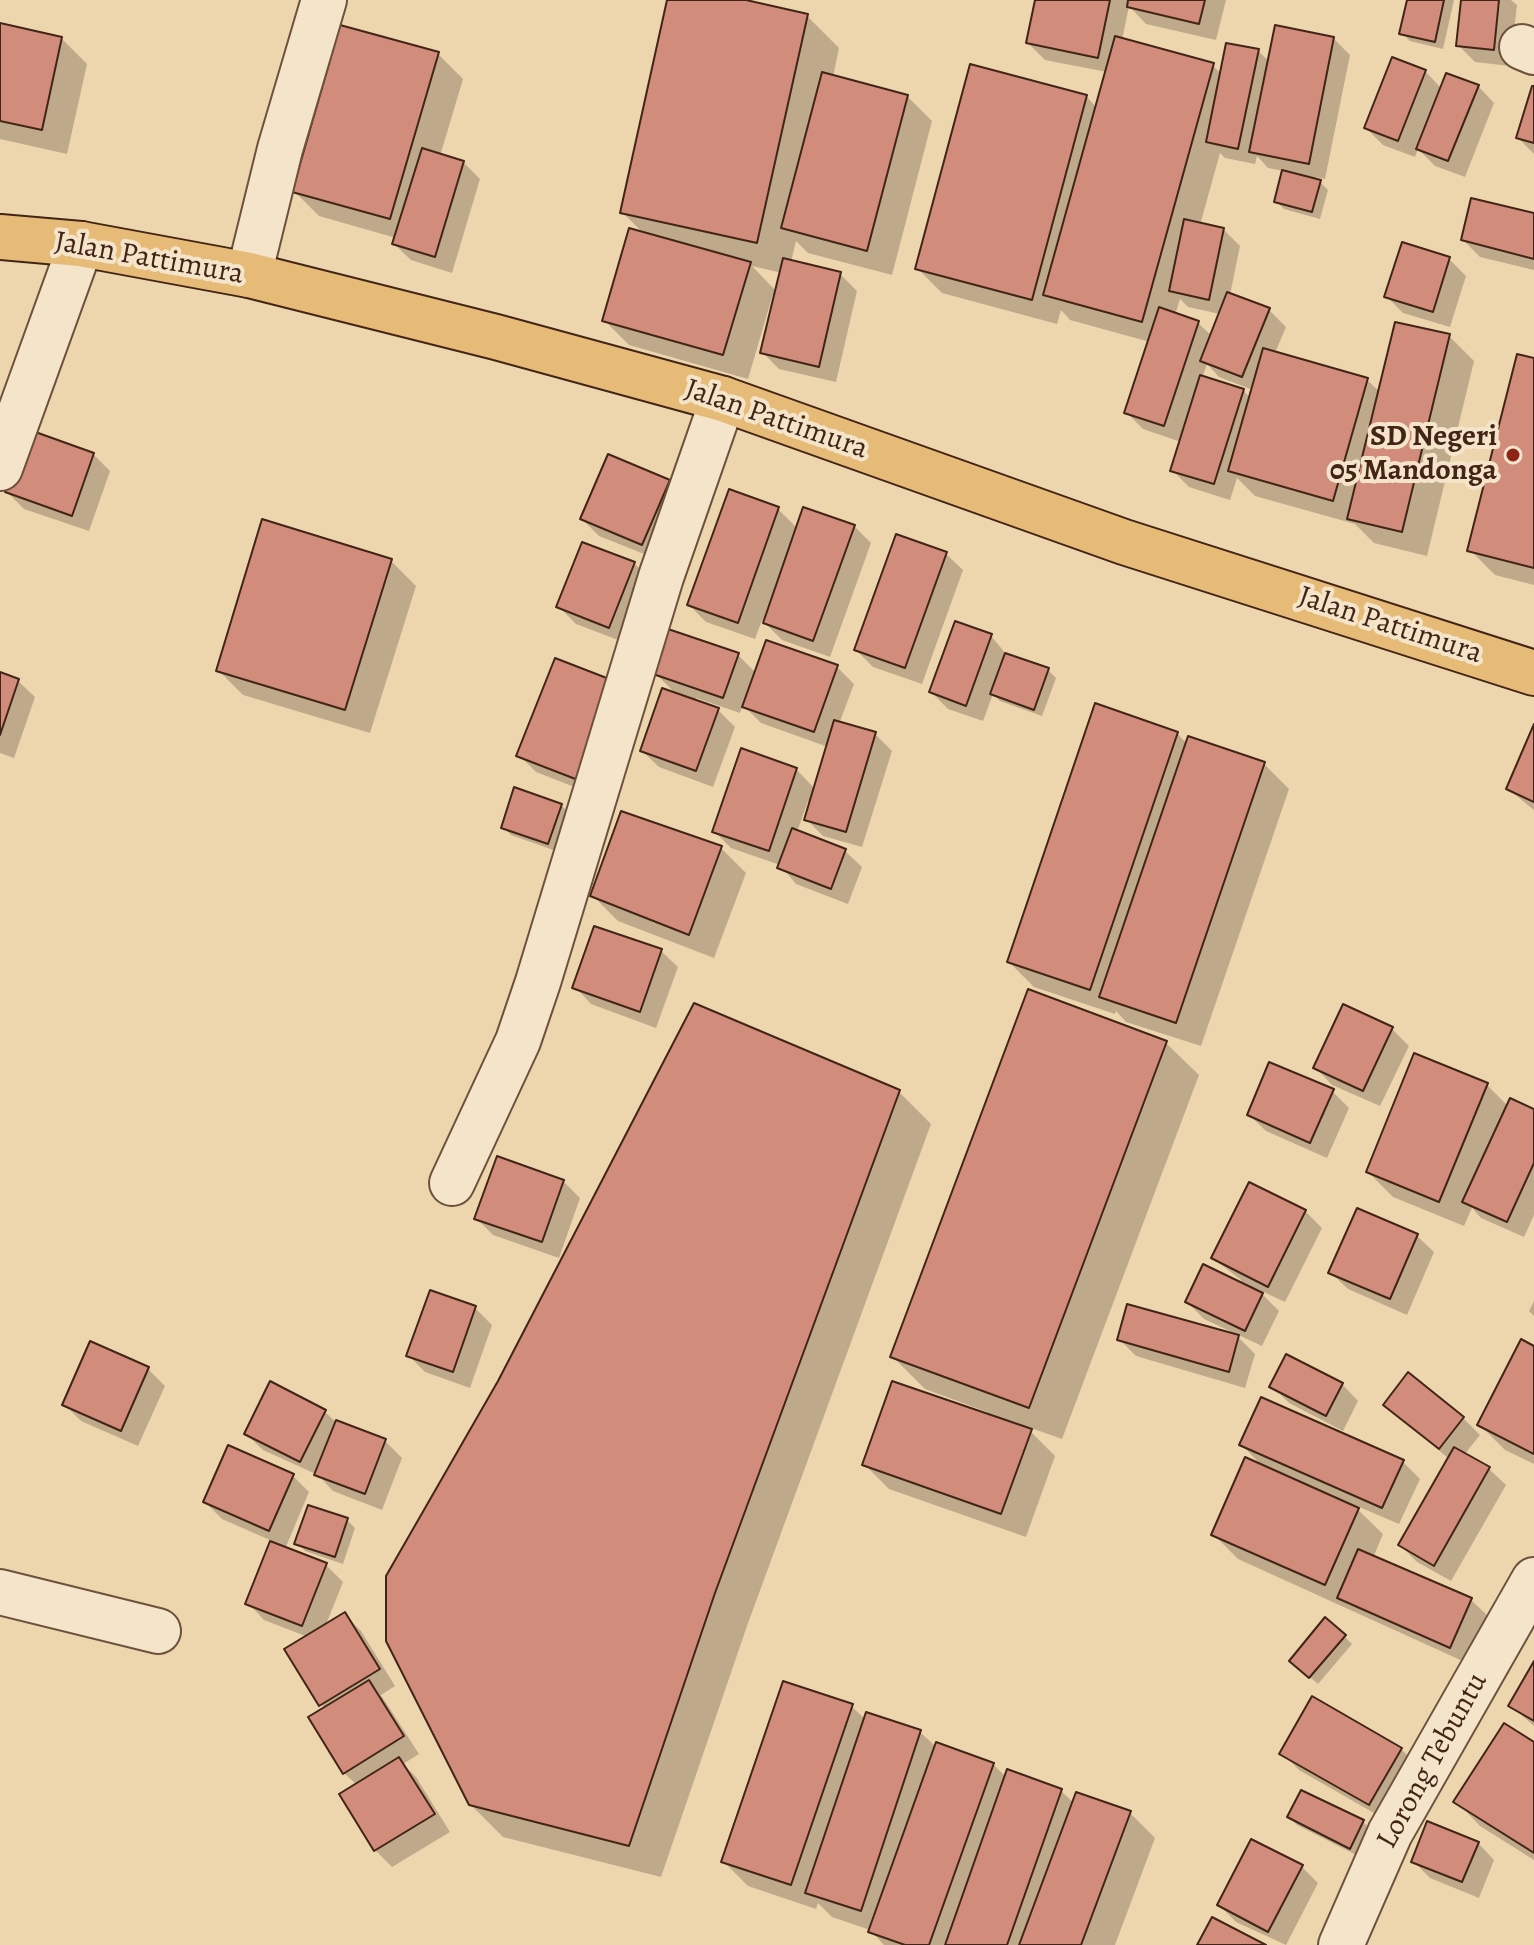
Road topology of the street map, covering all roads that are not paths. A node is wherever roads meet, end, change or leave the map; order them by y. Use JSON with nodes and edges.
{"nodes":[{"id":1,"x":324,"y":0,"type":"edge"},
{"id":2,"x":0,"y":237,"type":"edge"},
{"id":3,"x":81,"y":244,"type":"junction"},
{"id":4,"x":249,"y":275,"type":"junction"},
{"id":5,"x":723,"y":399,"type":"junction"},
{"id":6,"x":0,"y":468,"type":"edge"},
{"id":7,"x":1534,"y":673,"type":"edge"},
{"id":8,"x":452,"y":1183,"type":"dead end"},
{"id":9,"x":1534,"y":1580,"type":"edge"},
{"id":10,"x":0,"y":1592,"type":"edge"},
{"id":11,"x":158,"y":1631,"type":"dead end"},
{"id":12,"x":1341,"y":1945,"type":"edge"}],
"edges":[{"from":1,"to":4,"type":"street"},
{"from":2,"to":3,"type":"highway","name":"Jalan Pattimura"},
{"from":3,"to":4,"type":"highway","name":"Jalan Pattimura"},
{"from":3,"to":6,"type":"street"},
{"from":4,"to":5,"type":"highway","name":"Jalan Pattimura"},
{"from":5,"to":7,"type":"highway","name":"Jalan Pattimura"},
{"from":5,"to":8,"type":"street"},
{"from":9,"to":12,"type":"street","name":"Lorong Tebuntu"},
{"from":10,"to":11,"type":"street"}]}
